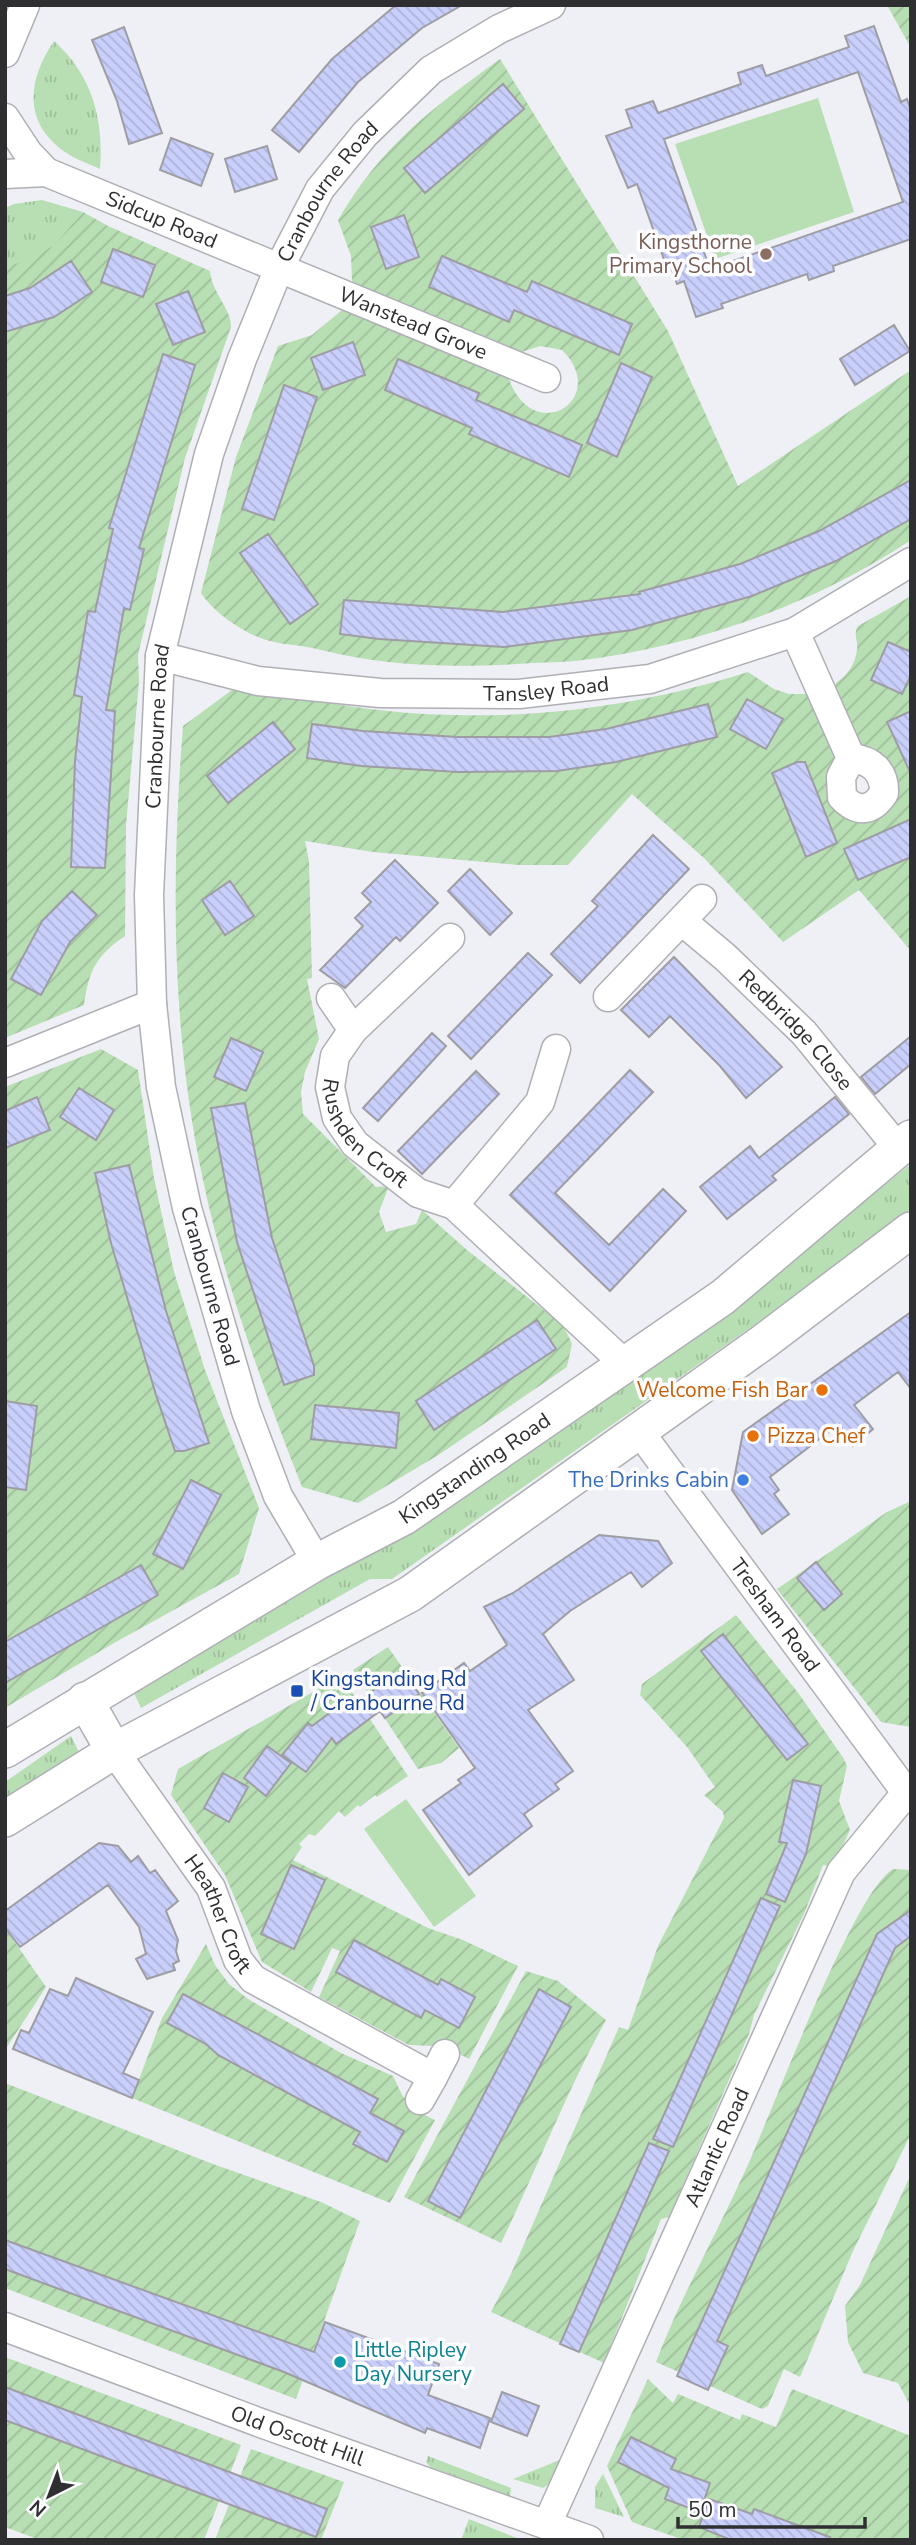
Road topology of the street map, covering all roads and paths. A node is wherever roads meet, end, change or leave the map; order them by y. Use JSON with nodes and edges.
{"nodes":[{"id":1,"x":25,"y":5,"type":"edge"},
{"id":2,"x":551,"y":5,"type":"edge"},
{"id":3,"x":5,"y":53,"type":"edge"},
{"id":4,"x":5,"y":118,"type":"edge"},
{"id":5,"x":46,"y":172,"type":"junction"},
{"id":6,"x":5,"y":174,"type":"edge"},
{"id":7,"x":279,"y":268,"type":"junction"},
{"id":8,"x":546,"y":378,"type":"dead end"},
{"id":9,"x":911,"y":562,"type":"edge"},
{"id":10,"x":795,"y":632,"type":"junction"},
{"id":11,"x":160,"y":656,"type":"junction"},
{"id":12,"x":851,"y":758,"type":"dead end"},
{"id":13,"x":702,"y":899,"type":"dead end"},
{"id":14,"x":682,"y":921,"type":"junction"},
{"id":15,"x":450,"y":938,"type":"dead end"},
{"id":16,"x":608,"y":997,"type":"dead end"},
{"id":17,"x":331,"y":998,"type":"dead end"},
{"id":18,"x":152,"y":1004,"type":"junction"},
{"id":19,"x":353,"y":1030,"type":"junction"},
{"id":20,"x":556,"y":1049,"type":"dead end"},
{"id":21,"x":5,"y":1063,"type":"edge"},
{"id":22,"x":904,"y":1143,"type":"edge"},
{"id":23,"x":454,"y":1205,"type":"junction"},
{"id":24,"x":911,"y":1230,"type":"edge"},
{"id":25,"x":627,"y":1366,"type":"junction"},
{"id":26,"x":639,"y":1431,"type":"junction"},
{"id":27,"x":317,"y":1562,"type":"junction"},
{"id":28,"x":85,"y":1700,"type":"junction"},
{"id":29,"x":5,"y":1750,"type":"edge"},
{"id":30,"x":114,"y":1751,"type":"junction"},
{"id":31,"x":909,"y":1793,"type":"edge"},
{"id":32,"x":5,"y":1819,"type":"edge"},
{"id":33,"x":433,"y":2077,"type":"dead end"},
{"id":34,"x":5,"y":2327,"type":"edge"},
{"id":35,"x":548,"y":2522,"type":"junction"},
{"id":36,"x":589,"y":2540,"type":"edge"}],
"edges":[{"from":1,"to":3,"type":"street"},
{"from":2,"to":7,"type":"street","name":"Cranbourne Road"},
{"from":4,"to":5,"type":"street","name":"Sidcup Road"},
{"from":5,"to":6,"type":"street","name":"Sidcup Road"},
{"from":5,"to":7,"type":"street","name":"Sidcup Road"},
{"from":7,"to":8,"type":"street","name":"Wanstead Grove"},
{"from":7,"to":11,"type":"street","name":"Cranbourne Road"},
{"from":9,"to":10,"type":"street","name":"Tansley Road"},
{"from":10,"to":11,"type":"street","name":"Tansley Road"},
{"from":10,"to":12,"type":"street"},
{"from":11,"to":18,"type":"street","name":"Cranbourne Road"},
{"from":13,"to":14,"type":"street"},
{"from":14,"to":16,"type":"street"},
{"from":14,"to":22,"type":"street","name":"Redbridge Close"},
{"from":15,"to":19,"type":"street","name":"Rushden Croft"},
{"from":17,"to":19,"type":"street"},
{"from":18,"to":21,"type":"street"},
{"from":18,"to":27,"type":"street","name":"Cranbourne Road"},
{"from":19,"to":23,"type":"street","name":"Rushden Croft"},
{"from":20,"to":23,"type":"street"},
{"from":22,"to":25,"type":"main road","name":"Kingstanding Road"},
{"from":23,"to":25,"type":"street","name":"Rushden Croft"},
{"from":24,"to":26,"type":"main road"},
{"from":25,"to":27,"type":"main road","name":"Kingstanding Road"},
{"from":26,"to":30,"type":"main road"},
{"from":26,"to":31,"type":"street","name":"Tresham Road"},
{"from":27,"to":28,"type":"main road","name":"Kingstanding Road"},
{"from":28,"to":29,"type":"main road","name":"Kingstanding Road"},
{"from":28,"to":30,"type":"main road"},
{"from":30,"to":32,"type":"main road"},
{"from":30,"to":33,"type":"street","name":"Heather Croft"},
{"from":31,"to":35,"type":"street","name":"Atlantic Road"},
{"from":34,"to":35,"type":"street","name":"Old Oscott Hill"},
{"from":35,"to":36,"type":"street","name":"Old Oscott Hill"}]}
